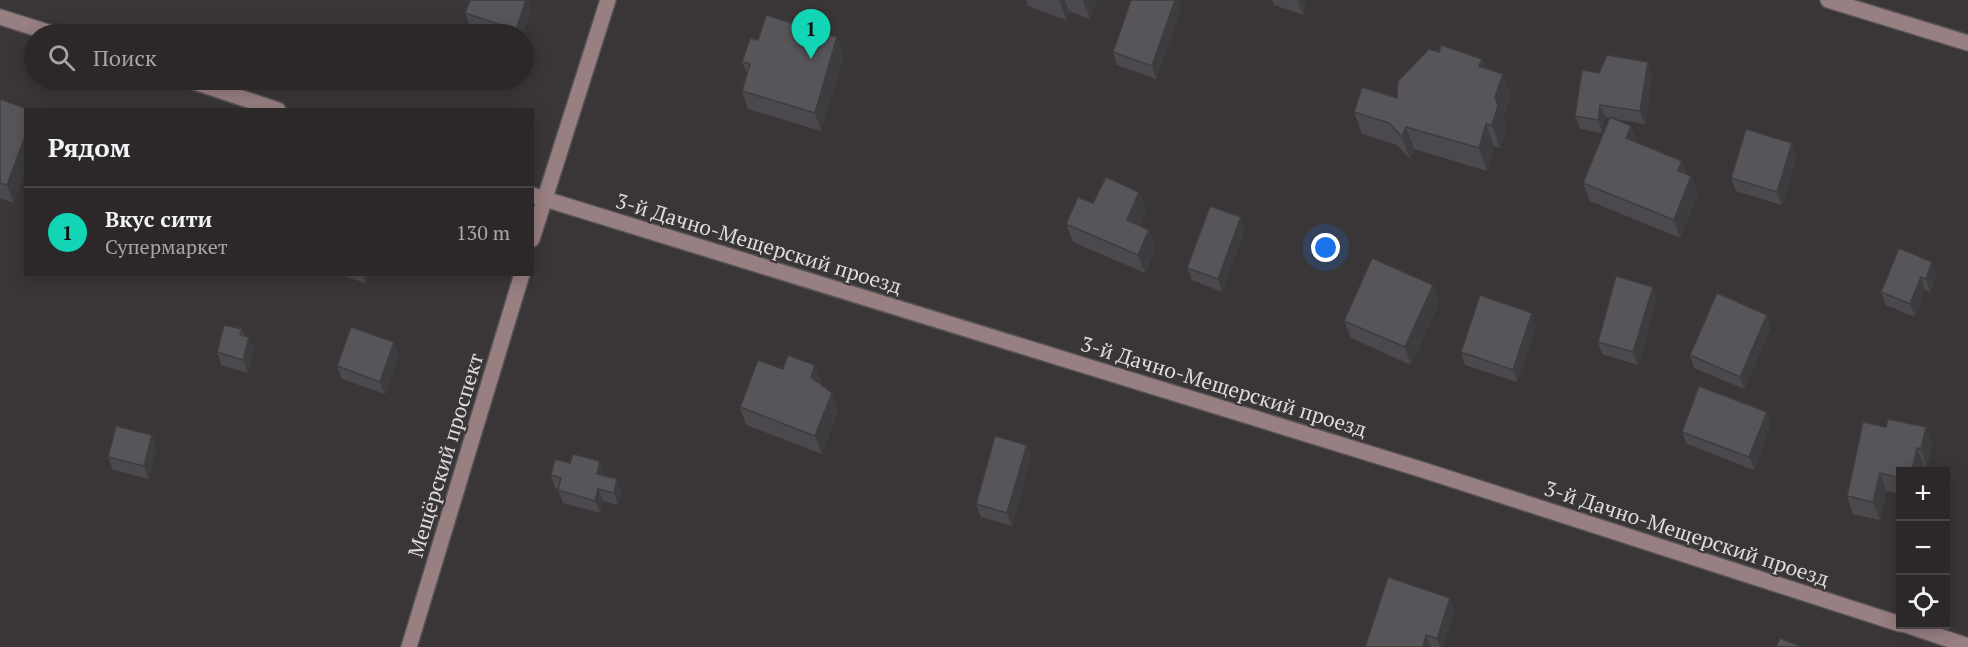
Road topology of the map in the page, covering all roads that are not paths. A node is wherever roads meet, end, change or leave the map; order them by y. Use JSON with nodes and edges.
{"nodes":[{"id":1,"x":608,"y":0,"type":"edge"},
{"id":2,"x":1828,"y":0,"type":"edge"},
{"id":3,"x":0,"y":16,"type":"edge"},
{"id":4,"x":24,"y":24,"type":"edge"},
{"id":5,"x":1968,"y":43,"type":"edge"},
{"id":6,"x":218,"y":90,"type":"edge"},
{"id":7,"x":272,"y":108,"type":"edge"},
{"id":8,"x":539,"y":197,"type":"edge"},
{"id":9,"x":534,"y":227,"type":"edge"},
{"id":10,"x":521,"y":276,"type":"edge"},
{"id":11,"x":1896,"y":622,"type":"edge"},
{"id":12,"x":1917,"y":629,"type":"edge"},
{"id":13,"x":1968,"y":646,"type":"edge"},
{"id":14,"x":409,"y":647,"type":"edge"}],
"edges":[{"from":1,"to":8,"type":"street"},
{"from":2,"to":5,"type":"street"},
{"from":3,"to":4,"type":"street"},
{"from":6,"to":7,"type":"street"},
{"from":8,"to":9,"type":"street"},
{"from":8,"to":11,"type":"street","name":"3-й Дачно-Мещерский проезд"},
{"from":10,"to":14,"type":"street","name":"Мещёрский проспект"},
{"from":12,"to":13,"type":"street","name":"3-й Дачно-Мещерский проезд"}]}
